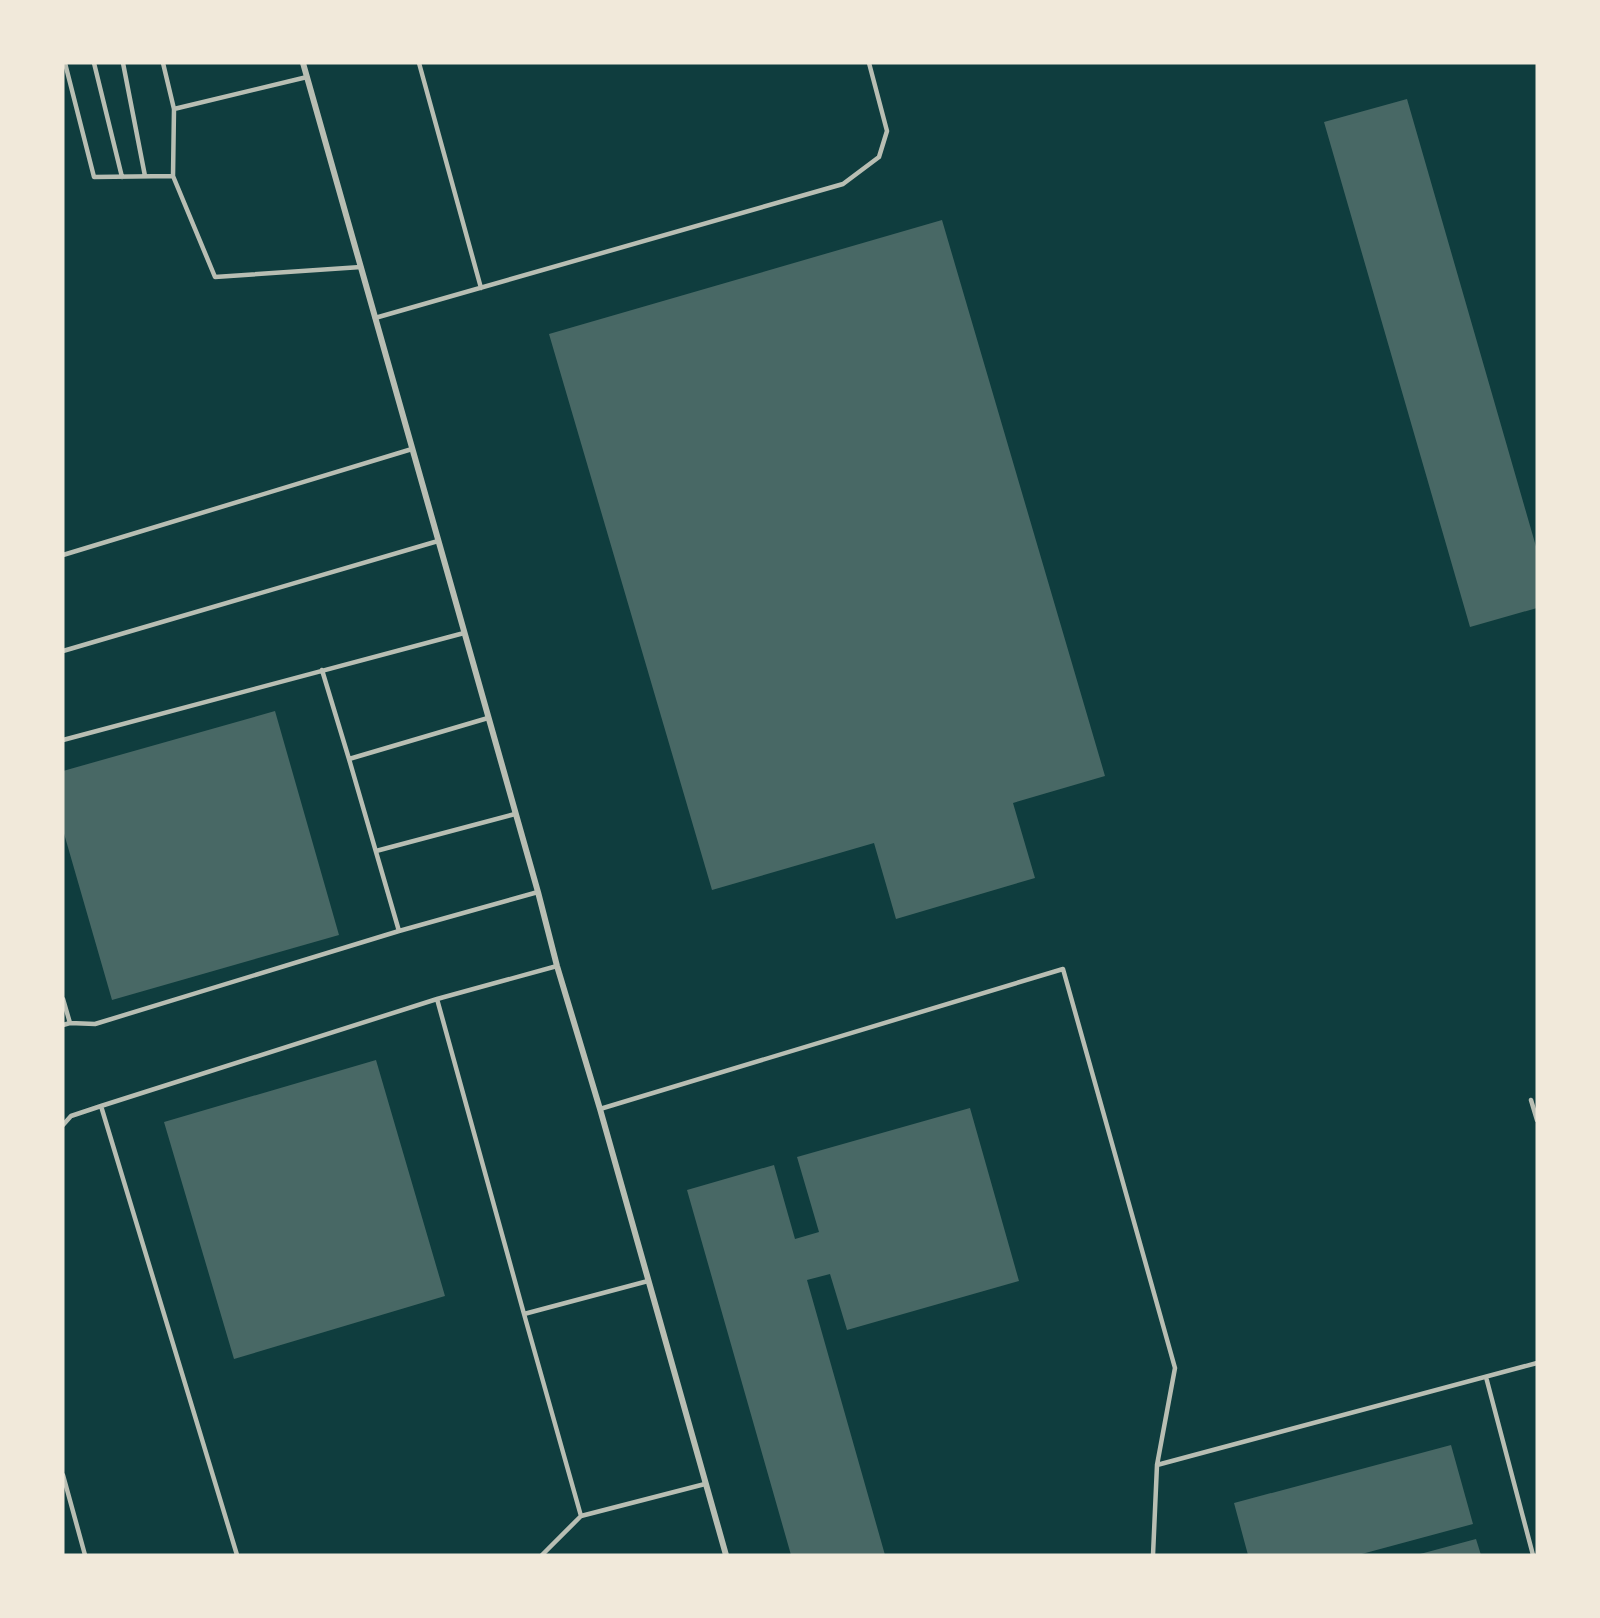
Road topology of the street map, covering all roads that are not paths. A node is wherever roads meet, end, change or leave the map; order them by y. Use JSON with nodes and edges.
{"nodes":[{"id":1,"x":65,"y":63,"type":"edge"},
{"id":2,"x":94,"y":63,"type":"edge"},
{"id":3,"x":123,"y":63,"type":"edge"},
{"id":4,"x":163,"y":63,"type":"edge"},
{"id":5,"x":303,"y":63,"type":"edge"},
{"id":6,"x":419,"y":63,"type":"edge"},
{"id":7,"x":869,"y":63,"type":"edge"},
{"id":8,"x":307,"y":77,"type":"junction"},
{"id":9,"x":174,"y":109,"type":"junction"},
{"id":10,"x":145,"y":176,"type":"junction"},
{"id":11,"x":173,"y":176,"type":"junction"},
{"id":12,"x":122,"y":177,"type":"junction"},
{"id":13,"x":361,"y":267,"type":"junction"},
{"id":14,"x":481,"y":288,"type":"junction"},
{"id":15,"x":375,"y":318,"type":"junction"},
{"id":16,"x":412,"y":449,"type":"junction"},
{"id":17,"x":438,"y":541,"type":"junction"},
{"id":18,"x":63,"y":555,"type":"edge"},
{"id":19,"x":464,"y":633,"type":"junction"},
{"id":20,"x":63,"y":651,"type":"edge"},
{"id":21,"x":322,"y":670,"type":"junction"},
{"id":22,"x":488,"y":718,"type":"junction"},
{"id":23,"x":63,"y":740,"type":"edge"},
{"id":24,"x":349,"y":759,"type":"junction"},
{"id":25,"x":515,"y":814,"type":"junction"},
{"id":26,"x":376,"y":851,"type":"junction"},
{"id":27,"x":538,"y":892,"type":"junction"},
{"id":28,"x":399,"y":932,"type":"junction"},
{"id":29,"x":557,"y":966,"type":"junction"},
{"id":30,"x":63,"y":999,"type":"edge"},
{"id":31,"x":437,"y":999,"type":"junction"},
{"id":32,"x":70,"y":1023,"type":"junction"},
{"id":33,"x":63,"y":1025,"type":"edge"},
{"id":34,"x":1531,"y":1100,"type":"dead end"},
{"id":35,"x":101,"y":1106,"type":"junction"},
{"id":36,"x":600,"y":1109,"type":"junction"},
{"id":37,"x":1537,"y":1120,"type":"edge"},
{"id":38,"x":63,"y":1125,"type":"edge"},
{"id":39,"x":648,"y":1281,"type":"junction"},
{"id":40,"x":524,"y":1314,"type":"junction"},
{"id":41,"x":1537,"y":1363,"type":"edge"},
{"id":42,"x":1486,"y":1377,"type":"junction"},
{"id":43,"x":1157,"y":1465,"type":"junction"},
{"id":44,"x":63,"y":1475,"type":"edge"},
{"id":45,"x":705,"y":1484,"type":"junction"},
{"id":46,"x":581,"y":1516,"type":"junction"},
{"id":47,"x":85,"y":1555,"type":"edge"},
{"id":48,"x":237,"y":1555,"type":"edge"},
{"id":49,"x":542,"y":1555,"type":"edge"},
{"id":50,"x":726,"y":1555,"type":"edge"},
{"id":51,"x":1153,"y":1555,"type":"edge"},
{"id":52,"x":1533,"y":1555,"type":"edge"}],
"edges":[{"from":1,"to":12,"type":"lane"},
{"from":2,"to":12,"type":"lane"},
{"from":3,"to":10,"type":"lane"},
{"from":4,"to":9,"type":"lane"},
{"from":5,"to":8,"type":"street"},
{"from":6,"to":14,"type":"lane"},
{"from":7,"to":14,"type":"lane"},
{"from":8,"to":9,"type":"lane"},
{"from":8,"to":13,"type":"street"},
{"from":9,"to":11,"type":"lane"},
{"from":10,"to":11,"type":"lane"},
{"from":10,"to":12,"type":"lane"},
{"from":11,"to":13,"type":"lane"},
{"from":13,"to":15,"type":"street"},
{"from":14,"to":15,"type":"lane"},
{"from":15,"to":16,"type":"street"},
{"from":16,"to":17,"type":"street"},
{"from":16,"to":18,"type":"lane"},
{"from":17,"to":19,"type":"street"},
{"from":17,"to":20,"type":"lane"},
{"from":19,"to":21,"type":"lane"},
{"from":19,"to":22,"type":"street"},
{"from":21,"to":23,"type":"lane"},
{"from":21,"to":24,"type":"lane"},
{"from":22,"to":24,"type":"lane"},
{"from":22,"to":25,"type":"street"},
{"from":24,"to":26,"type":"lane"},
{"from":25,"to":26,"type":"lane"},
{"from":25,"to":27,"type":"street"},
{"from":26,"to":28,"type":"lane"},
{"from":27,"to":28,"type":"lane"},
{"from":27,"to":29,"type":"street"},
{"from":28,"to":32,"type":"lane"},
{"from":29,"to":31,"type":"lane"},
{"from":29,"to":36,"type":"street"},
{"from":30,"to":32,"type":"lane"},
{"from":31,"to":35,"type":"lane"},
{"from":31,"to":40,"type":"lane"},
{"from":32,"to":33,"type":"lane"},
{"from":34,"to":37,"type":"lane"},
{"from":35,"to":38,"type":"lane"},
{"from":35,"to":48,"type":"lane"},
{"from":36,"to":39,"type":"street"},
{"from":36,"to":43,"type":"lane"},
{"from":39,"to":40,"type":"lane"},
{"from":39,"to":45,"type":"street"},
{"from":40,"to":46,"type":"lane"},
{"from":41,"to":42,"type":"lane"},
{"from":42,"to":43,"type":"lane"},
{"from":42,"to":52,"type":"lane"},
{"from":43,"to":51,"type":"lane"},
{"from":44,"to":47,"type":"lane"},
{"from":45,"to":46,"type":"lane"},
{"from":45,"to":50,"type":"street"},
{"from":46,"to":49,"type":"lane"}]}
